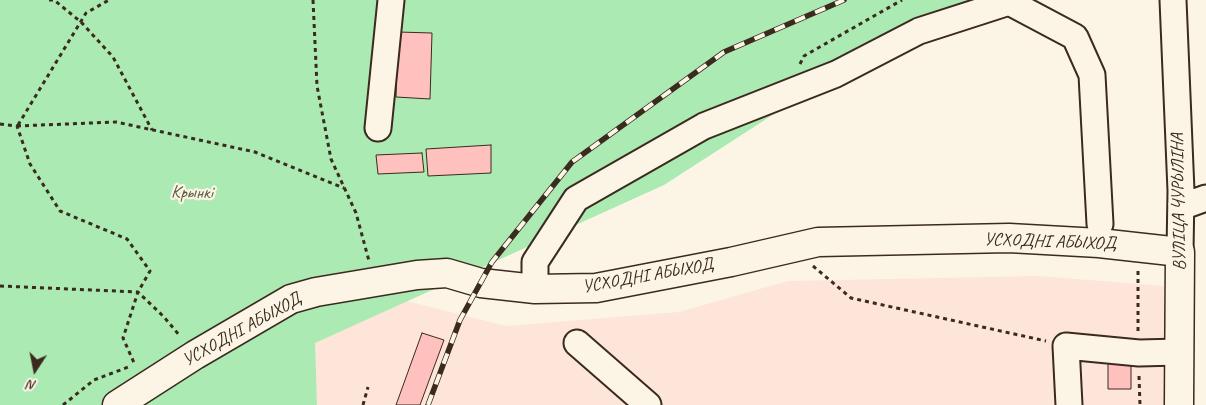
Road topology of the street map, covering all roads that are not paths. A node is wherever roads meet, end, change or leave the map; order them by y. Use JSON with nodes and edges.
{"nodes":[{"id":1,"x":391,"y":0,"type":"edge"},
{"id":2,"x":1173,"y":0,"type":"edge"},
{"id":3,"x":378,"y":128,"type":"dead end"},
{"id":4,"x":1206,"y":198,"type":"edge"},
{"id":5,"x":1181,"y":207,"type":"junction"},
{"id":6,"x":1100,"y":224,"type":"dead end"},
{"id":7,"x":1180,"y":252,"type":"junction"},
{"id":8,"x":535,"y":289,"type":"junction"},
{"id":9,"x":577,"y":342,"type":"dead end"},
{"id":10,"x":1179,"y":352,"type":"junction"},
{"id":11,"x":117,"y":405,"type":"edge"},
{"id":12,"x":648,"y":405,"type":"edge"},
{"id":13,"x":1069,"y":405,"type":"edge"},
{"id":14,"x":1179,"y":405,"type":"edge"}],
"edges":[{"from":1,"to":3,"type":"street"},
{"from":2,"to":5,"type":"street","name":"ВУЛІЦА ЧУРЫЛІНА"},
{"from":4,"to":5,"type":"street"},
{"from":5,"to":7,"type":"street","name":"ВУЛІЦА ЧУРЫЛІНА"},
{"from":6,"to":8,"type":"street"},
{"from":7,"to":8,"type":"main road","name":"УСХОДНІ АБЫХОД"},
{"from":7,"to":10,"type":"main road","name":"ВУЛІЦА ЧУРЫЛІНА"},
{"from":8,"to":11,"type":"main road","name":"УСХОДНІ АБЫХОД"},
{"from":9,"to":12,"type":"street"},
{"from":10,"to":13,"type":"street"},
{"from":10,"to":14,"type":"main road","name":"ВУЛІЦА ЧУРЫЛІНА"}]}
